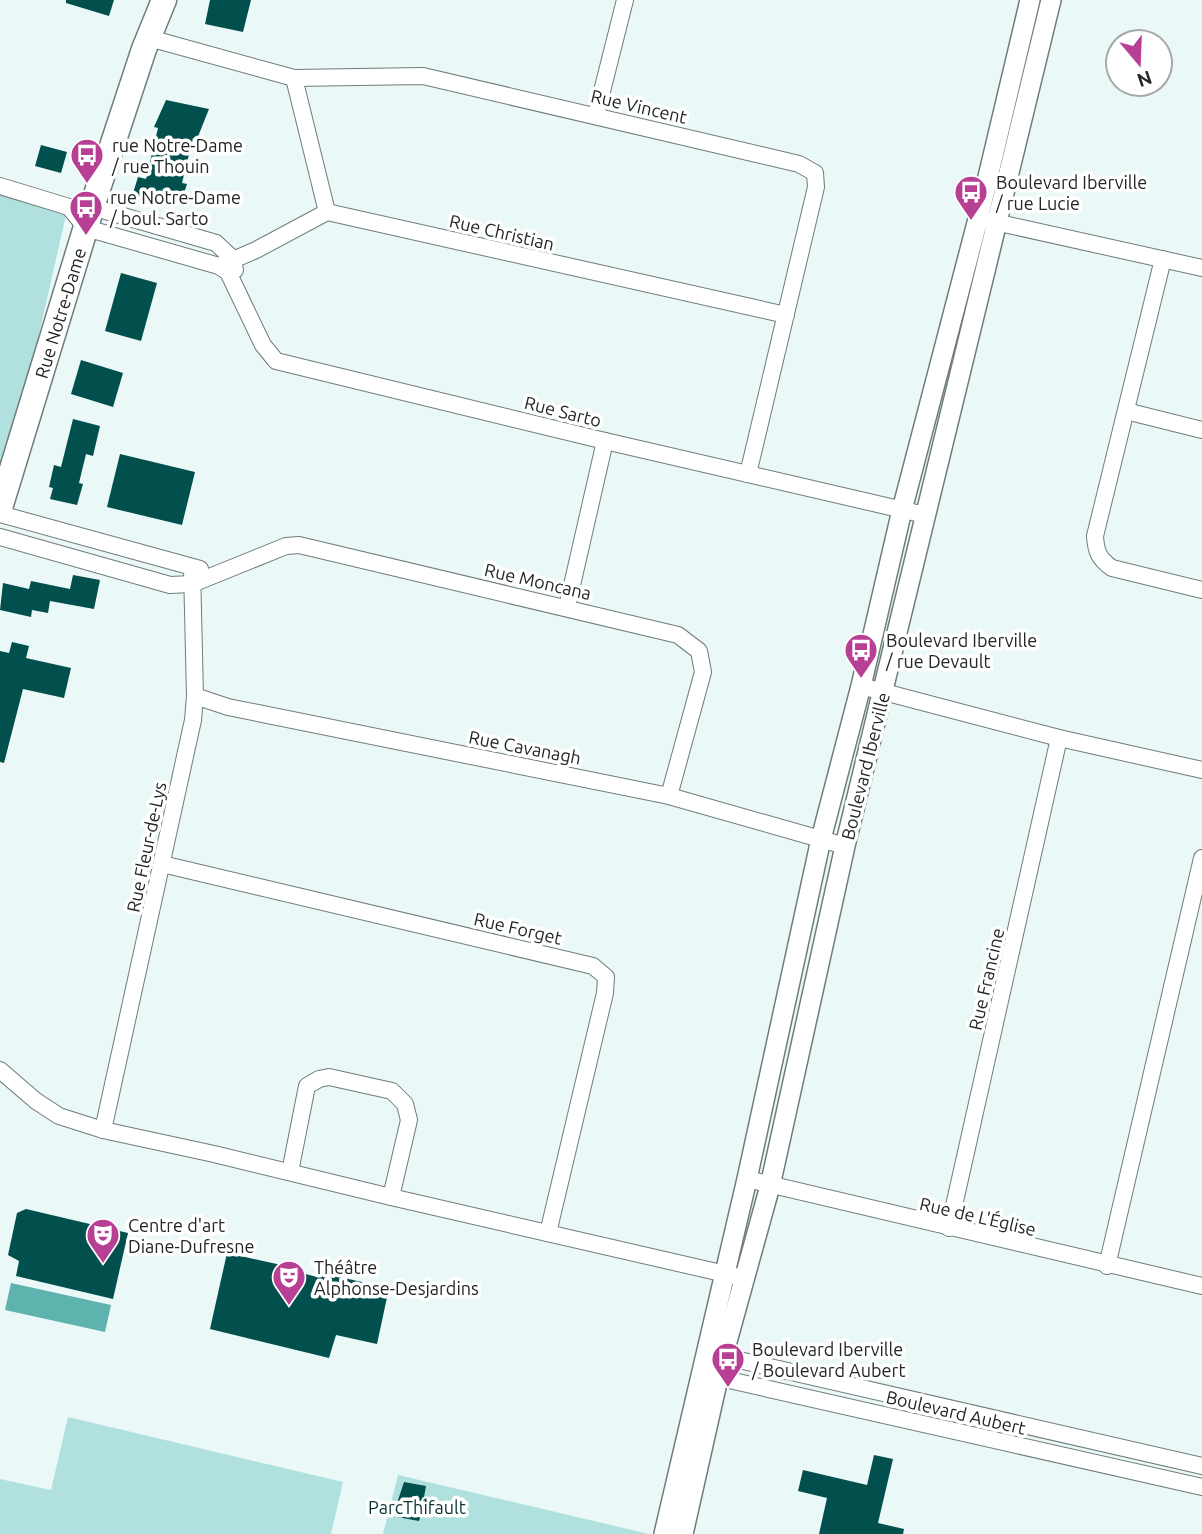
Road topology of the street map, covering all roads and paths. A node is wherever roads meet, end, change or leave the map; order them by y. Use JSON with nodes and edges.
{"nodes":[{"id":1,"x":164,"y":0,"type":"edge"},
{"id":2,"x":625,"y":0,"type":"edge"},
{"id":3,"x":1030,"y":0,"type":"edge"},
{"id":4,"x":1051,"y":0,"type":"edge"},
{"id":5,"x":149,"y":38,"type":"junction"},
{"id":6,"x":294,"y":78,"type":"junction"},
{"id":7,"x":596,"y":115,"type":"junction"},
{"id":8,"x":0,"y":186,"type":"edge"},
{"id":9,"x":327,"y":212,"type":"junction"},
{"id":10,"x":82,"y":214,"type":"junction"},
{"id":11,"x":987,"y":221,"type":"junction"},
{"id":12,"x":1163,"y":259,"type":"junction"},
{"id":13,"x":226,"y":263,"type":"junction"},
{"id":14,"x":1202,"y":268,"type":"edge"},
{"id":15,"x":786,"y":315,"type":"junction"},
{"id":16,"x":1126,"y":411,"type":"junction"},
{"id":17,"x":1202,"y":430,"type":"edge"},
{"id":18,"x":605,"y":441,"type":"junction"},
{"id":19,"x":748,"y":474,"type":"junction"},
{"id":20,"x":0,"y":508,"type":"edge"},
{"id":21,"x":902,"y":510,"type":"junction"},
{"id":22,"x":0,"y":514,"type":"edge"},
{"id":23,"x":925,"y":515,"type":"junction"},
{"id":24,"x":0,"y":537,"type":"edge"},
{"id":25,"x":192,"y":576,"type":"junction"},
{"id":26,"x":1202,"y":590,"type":"edge"},
{"id":27,"x":567,"y":607,"type":"junction"},
{"id":28,"x":861,"y":686,"type":"junction"},
{"id":29,"x":883,"y":690,"type":"junction"},
{"id":30,"x":195,"y":696,"type":"junction"},
{"id":31,"x":1059,"y":738,"type":"junction"},
{"id":32,"x":1202,"y":770,"type":"edge"},
{"id":33,"x":669,"y":796,"type":"junction"},
{"id":34,"x":821,"y":839,"type":"junction"},
{"id":35,"x":845,"y":846,"type":"junction"},
{"id":36,"x":1202,"y":858,"type":"edge"},
{"id":37,"x":162,"y":864,"type":"junction"},
{"id":38,"x":0,"y":1070,"type":"edge"},
{"id":39,"x":103,"y":1130,"type":"junction"},
{"id":40,"x":290,"y":1172,"type":"junction"},
{"id":41,"x":747,"y":1179,"type":"junction"},
{"id":42,"x":770,"y":1186,"type":"junction"},
{"id":43,"x":391,"y":1197,"type":"junction"},
{"id":44,"x":949,"y":1228,"type":"junction"},
{"id":45,"x":548,"y":1233,"type":"junction"},
{"id":46,"x":1107,"y":1266,"type":"junction"},
{"id":47,"x":734,"y":1276,"type":"junction"},
{"id":48,"x":1202,"y":1286,"type":"edge"},
{"id":49,"x":715,"y":1354,"type":"junction"},
{"id":50,"x":710,"y":1376,"type":"junction"},
{"id":51,"x":1202,"y":1466,"type":"edge"},
{"id":52,"x":1202,"y":1487,"type":"edge"},
{"id":53,"x":664,"y":1534,"type":"edge"},
{"id":54,"x":683,"y":1534,"type":"edge"}],
"edges":[{"from":1,"to":5,"type":"main road","name":"Rue Notre-Dame"},
{"from":2,"to":7,"type":"street"},
{"from":3,"to":11,"type":"street","name":"Boulevard Iberville"},
{"from":4,"to":11,"type":"street","name":"Boulevard Iberville"},
{"from":5,"to":6,"type":"street","name":"Rue Vincent"},
{"from":5,"to":10,"type":"main road","name":"Rue Notre-Dame"},
{"from":6,"to":7,"type":"street","name":"Rue Vincent"},
{"from":6,"to":9,"type":"street"},
{"from":7,"to":15,"type":"street","name":"Rue Vincent"},
{"from":8,"to":10,"type":"street"},
{"from":9,"to":13,"type":"street"},
{"from":9,"to":15,"type":"street","name":"Rue Christian"},
{"from":10,"to":13,"type":"street"},
{"from":10,"to":20,"type":"main road","name":"Rue Notre-Dame"},
{"from":11,"to":12,"type":"street"},
{"from":11,"to":21,"type":"street","name":"Boulevard Iberville"},
{"from":11,"to":23,"type":"street","name":"Boulevard Iberville"},
{"from":12,"to":14,"type":"street"},
{"from":12,"to":16,"type":"street"},
{"from":13,"to":18,"type":"street","name":"Rue Sarto"},
{"from":15,"to":19,"type":"street","name":"Rue Vincent"},
{"from":16,"to":17,"type":"street"},
{"from":16,"to":26,"type":"street"},
{"from":18,"to":19,"type":"street","name":"Rue Sarto"},
{"from":18,"to":27,"type":"street"},
{"from":19,"to":21,"type":"street","name":"Rue Sarto"},
{"from":21,"to":23,"type":"street","name":"Rue Sarto"},
{"from":21,"to":28,"type":"street","name":"Boulevard Iberville"},
{"from":22,"to":25,"type":"street"},
{"from":23,"to":29,"type":"street","name":"Boulevard Iberville"},
{"from":24,"to":25,"type":"street"},
{"from":25,"to":27,"type":"street","name":"Rue Moncana"},
{"from":25,"to":30,"type":"street","name":"Rue Fleur-de-Lys"},
{"from":27,"to":33,"type":"street","name":"Rue Moncana"},
{"from":28,"to":29,"type":"street"},
{"from":28,"to":34,"type":"street","name":"Boulevard Iberville"},
{"from":29,"to":31,"type":"street"},
{"from":29,"to":35,"type":"street","name":"Boulevard Iberville"},
{"from":30,"to":33,"type":"street","name":"Rue Cavanagh"},
{"from":30,"to":37,"type":"street","name":"Rue Fleur-de-Lys"},
{"from":31,"to":32,"type":"street"},
{"from":31,"to":44,"type":"street","name":"Rue Francine"},
{"from":33,"to":34,"type":"street","name":"Rue Cavanagh"},
{"from":34,"to":35,"type":"street","name":"Rue Cavanagh"},
{"from":34,"to":41,"type":"street","name":"Boulevard Iberville"},
{"from":35,"to":42,"type":"street","name":"Boulevard Iberville"},
{"from":36,"to":46,"type":"street"},
{"from":37,"to":39,"type":"street","name":"Rue Fleur-de-Lys"},
{"from":37,"to":45,"type":"street","name":"Rue Forget"},
{"from":38,"to":39,"type":"street"},
{"from":39,"to":40,"type":"street"},
{"from":40,"to":43,"type":"street"},
{"from":40,"to":43,"type":"street"},
{"from":41,"to":42,"type":"street","name":"Rue de L'Église"},
{"from":41,"to":47,"type":"street","name":"Boulevard Iberville"},
{"from":42,"to":44,"type":"street","name":"Rue de L'Église"},
{"from":42,"to":47,"type":"street","name":"Boulevard Iberville"},
{"from":43,"to":45,"type":"street"},
{"from":44,"to":46,"type":"street","name":"Rue de L'Église"},
{"from":45,"to":47,"type":"street"},
{"from":46,"to":48,"type":"street","name":"Rue de L'Église"},
{"from":47,"to":49,"type":"street","name":"Boulevard Iberville"},
{"from":49,"to":50,"type":"street","name":"Boulevard Iberville"},
{"from":49,"to":51,"type":"street","name":"Boulevard Aubert"},
{"from":50,"to":52,"type":"street","name":"Boulevard Aubert"},
{"from":50,"to":53,"type":"street","name":"Boulevard Iberville"},
{"from":50,"to":54,"type":"street","name":"Boulevard Iberville"}]}
